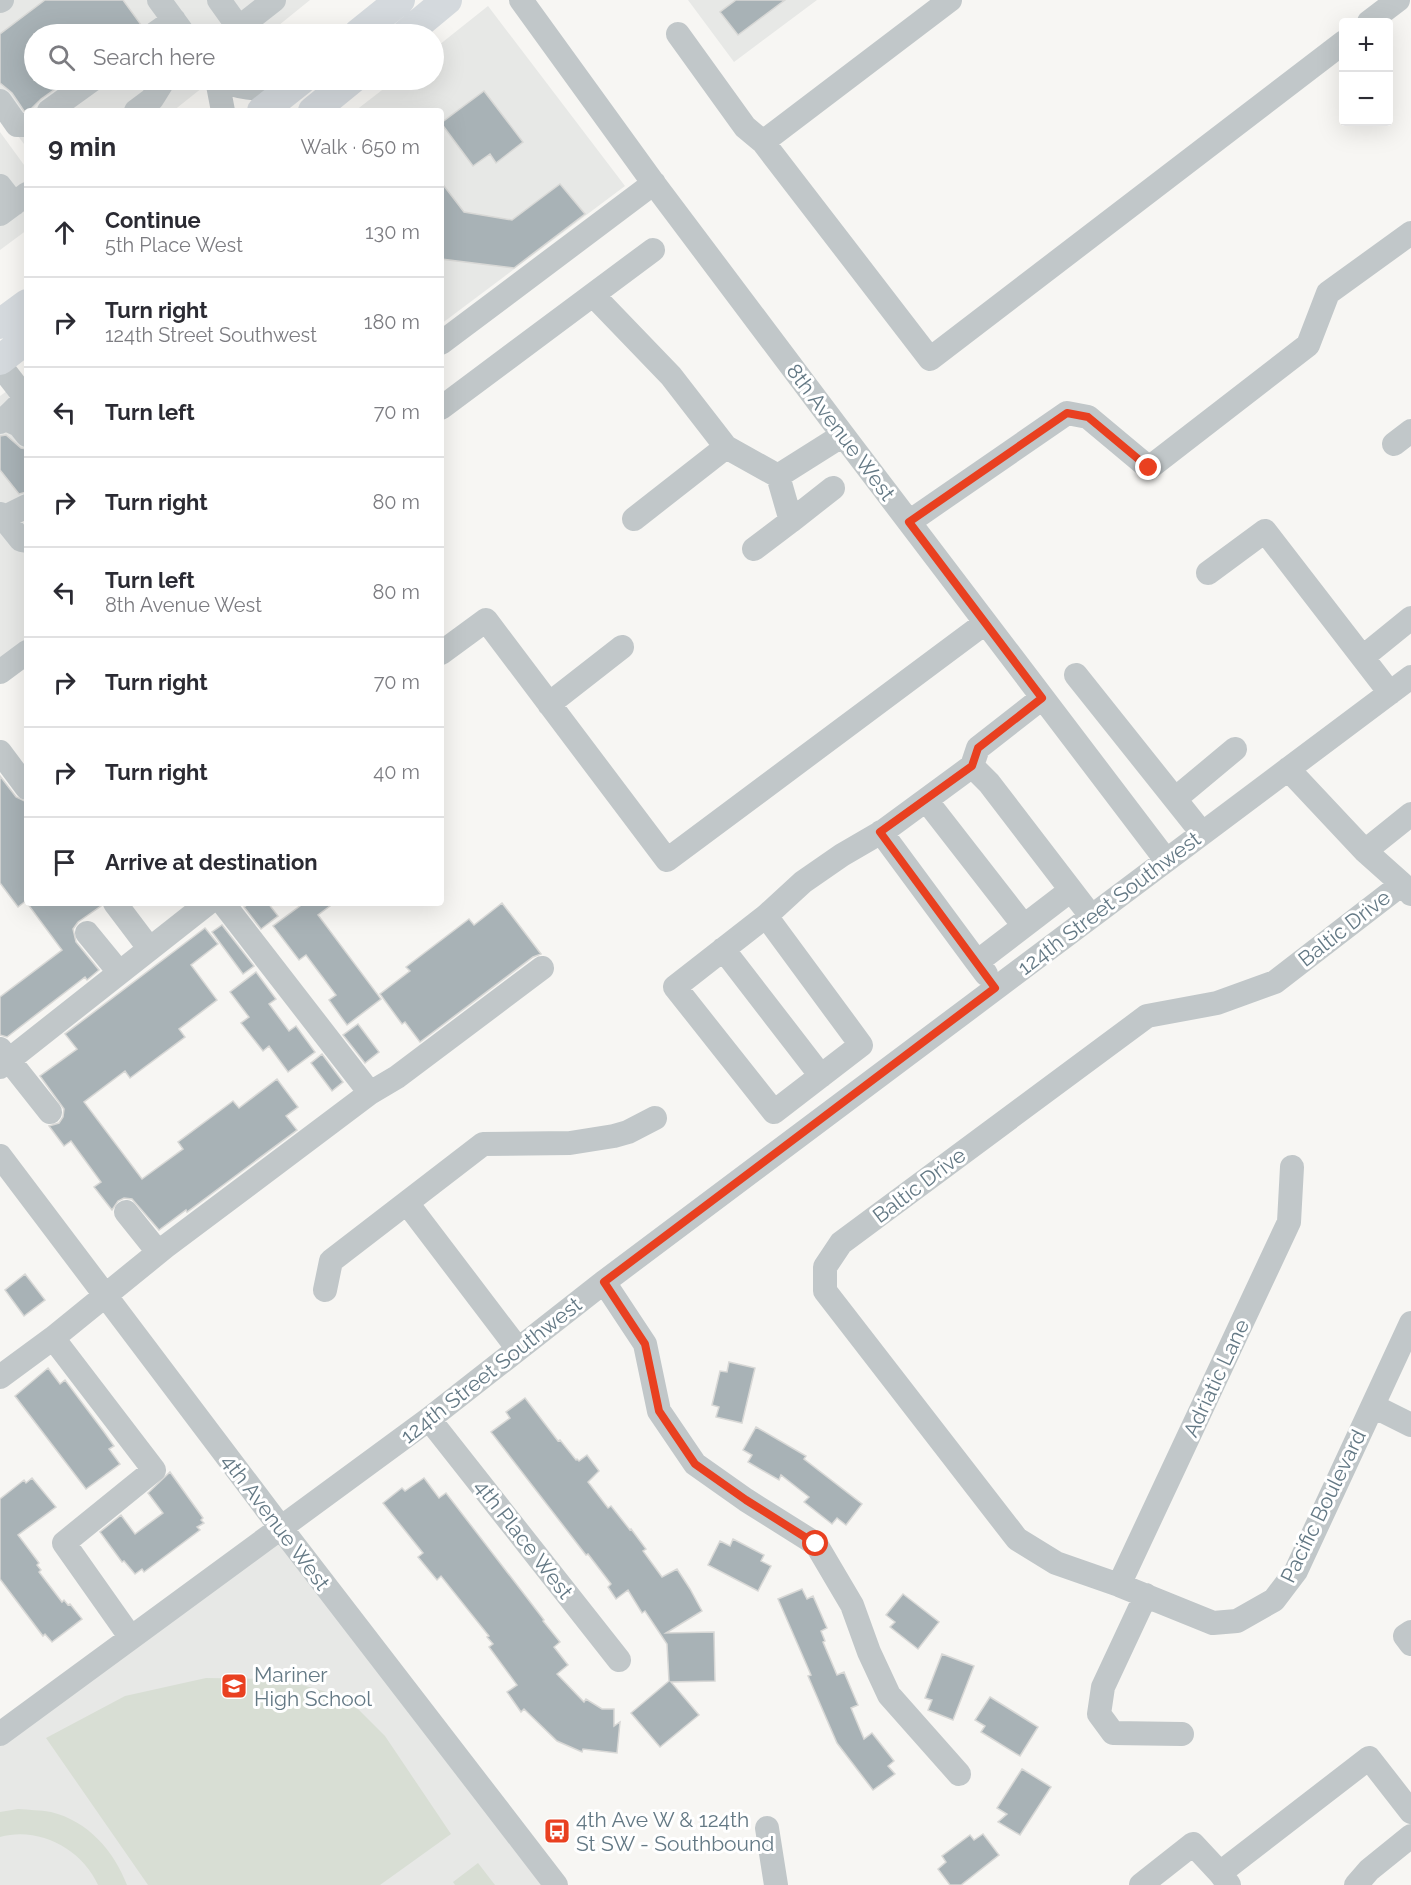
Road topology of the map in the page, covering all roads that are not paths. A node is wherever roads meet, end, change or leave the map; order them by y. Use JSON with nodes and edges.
{"nodes":[{"id":1,"x":159,"y":0,"type":"edge"},
{"id":2,"x":219,"y":0,"type":"edge"},
{"id":3,"x":274,"y":0,"type":"edge"},
{"id":4,"x":400,"y":0,"type":"edge"},
{"id":5,"x":447,"y":0,"type":"edge"},
{"id":6,"x":520,"y":0,"type":"edge"},
{"id":7,"x":950,"y":0,"type":"edge"},
{"id":8,"x":1398,"y":0,"type":"edge"},
{"id":9,"x":1374,"y":18,"type":"edge"},
{"id":10,"x":177,"y":24,"type":"edge"},
{"id":11,"x":231,"y":24,"type":"edge"},
{"id":12,"x":244,"y":24,"type":"edge"},
{"id":13,"x":370,"y":24,"type":"edge"},
{"id":14,"x":418,"y":24,"type":"edge"},
{"id":15,"x":678,"y":34,"type":"dead end"},
{"id":16,"x":1339,"y":46,"type":"edge"},
{"id":17,"x":78,"y":90,"type":"edge"},
{"id":18,"x":158,"y":90,"type":"edge"},
{"id":19,"x":219,"y":90,"type":"edge"},
{"id":20,"x":288,"y":90,"type":"edge"},
{"id":21,"x":339,"y":90,"type":"edge"},
{"id":22,"x":0,"y":101,"type":"edge"},
{"id":23,"x":53,"y":108,"type":"edge"},
{"id":24,"x":140,"y":108,"type":"edge"},
{"id":25,"x":222,"y":108,"type":"edge"},
{"id":26,"x":266,"y":108,"type":"edge"},
{"id":27,"x":317,"y":108,"type":"edge"},
{"id":28,"x":24,"y":125,"type":"edge"},
{"id":29,"x":763,"y":141,"type":"junction"},
{"id":30,"x":654,"y":183,"type":"junction"},
{"id":31,"x":1411,"y":233,"type":"edge"},
{"id":32,"x":653,"y":250,"type":"dead end"},
{"id":33,"x":593,"y":295,"type":"junction"},
{"id":34,"x":24,"y":306,"type":"edge"},
{"id":35,"x":0,"y":324,"type":"edge"},
{"id":36,"x":444,"y":341,"type":"edge"},
{"id":37,"x":24,"y":342,"type":"edge"},
{"id":38,"x":0,"y":362,"type":"edge"},
{"id":39,"x":24,"y":395,"type":"edge"},
{"id":40,"x":24,"y":401,"type":"edge"},
{"id":41,"x":444,"y":406,"type":"edge"},
{"id":42,"x":3,"y":420,"type":"edge"},
{"id":43,"x":24,"y":431,"type":"edge"},
{"id":44,"x":843,"y":435,"type":"junction"},
{"id":45,"x":726,"y":447,"type":"junction"},
{"id":46,"x":778,"y":476,"type":"junction"},
{"id":47,"x":832,"y":488,"type":"dead end"},
{"id":48,"x":24,"y":507,"type":"edge"},
{"id":49,"x":2,"y":516,"type":"edge"},
{"id":50,"x":634,"y":519,"type":"dead end"},
{"id":51,"x":792,"y":521,"type":"junction"},
{"id":52,"x":909,"y":522,"type":"junction"},
{"id":53,"x":24,"y":540,"type":"edge"},
{"id":54,"x":754,"y":549,"type":"dead end"},
{"id":55,"x":1208,"y":573,"type":"dead end"},
{"id":56,"x":1411,"y":618,"type":"edge"},
{"id":57,"x":985,"y":623,"type":"junction"},
{"id":58,"x":622,"y":647,"type":"dead end"},
{"id":59,"x":444,"y":651,"type":"edge"},
{"id":60,"x":24,"y":654,"type":"edge"},
{"id":61,"x":1363,"y":657,"type":"junction"},
{"id":62,"x":0,"y":672,"type":"edge"},
{"id":63,"x":1076,"y":675,"type":"dead end"},
{"id":64,"x":1411,"y":677,"type":"edge"},
{"id":65,"x":1390,"y":693,"type":"junction"},
{"id":66,"x":1042,"y":698,"type":"junction"},
{"id":67,"x":549,"y":704,"type":"junction"},
{"id":68,"x":1235,"y":749,"type":"dead end"},
{"id":69,"x":0,"y":752,"type":"edge"},
{"id":70,"x":972,"y":766,"type":"junction"},
{"id":71,"x":1288,"y":769,"type":"junction"},
{"id":72,"x":24,"y":784,"type":"edge"},
{"id":73,"x":1175,"y":799,"type":"junction"},
{"id":74,"x":926,"y":800,"type":"junction"},
{"id":75,"x":1411,"y":814,"type":"edge"},
{"id":76,"x":880,"y":832,"type":"junction"},
{"id":77,"x":1202,"y":833,"type":"junction"},
{"id":78,"x":1365,"y":851,"type":"junction"},
{"id":79,"x":1166,"y":860,"type":"junction"},
{"id":80,"x":1407,"y":889,"type":"edge"},
{"id":81,"x":1071,"y":890,"type":"junction"},
{"id":82,"x":117,"y":906,"type":"edge"},
{"id":83,"x":204,"y":906,"type":"edge"},
{"id":84,"x":225,"y":906,"type":"edge"},
{"id":85,"x":766,"y":916,"type":"junction"},
{"id":86,"x":1090,"y":916,"type":"junction"},
{"id":87,"x":1024,"y":926,"type":"junction"},
{"id":88,"x":87,"y":933,"type":"dead end"},
{"id":89,"x":149,"y":948,"type":"junction"},
{"id":90,"x":723,"y":949,"type":"junction"},
{"id":91,"x":977,"y":962,"type":"junction"},
{"id":92,"x":542,"y":968,"type":"dead end"},
{"id":93,"x":119,"y":972,"type":"junction"},
{"id":94,"x":995,"y":988,"type":"junction"},
{"id":95,"x":861,"y":1045,"type":"junction"},
{"id":96,"x":3,"y":1059,"type":"edge"},
{"id":97,"x":883,"y":1072,"type":"junction"},
{"id":98,"x":821,"y":1076,"type":"junction"},
{"id":99,"x":370,"y":1093,"type":"junction"},
{"id":100,"x":774,"y":1112,"type":"junction"},
{"id":101,"x":50,"y":1113,"type":"dead end"},
{"id":102,"x":655,"y":1118,"type":"dead end"},
{"id":103,"x":793,"y":1140,"type":"junction"},
{"id":104,"x":0,"y":1156,"type":"edge"},
{"id":105,"x":1292,"y":1167,"type":"dead end"},
{"id":106,"x":407,"y":1203,"type":"junction"},
{"id":107,"x":126,"y":1212,"type":"dead end"},
{"id":108,"x":158,"y":1252,"type":"junction"},
{"id":109,"x":604,"y":1282,"type":"junction"},
{"id":110,"x":325,"y":1290,"type":"dead end"},
{"id":111,"x":104,"y":1295,"type":"junction"},
{"id":112,"x":1411,"y":1323,"type":"edge"},
{"id":113,"x":53,"y":1338,"type":"junction"},
{"id":114,"x":518,"y":1349,"type":"junction"},
{"id":115,"x":0,"y":1377,"type":"edge"},
{"id":116,"x":1373,"y":1406,"type":"junction"},
{"id":117,"x":429,"y":1419,"type":"junction"},
{"id":118,"x":1411,"y":1425,"type":"edge"},
{"id":119,"x":280,"y":1528,"type":"junction"},
{"id":120,"x":1119,"y":1584,"type":"junction"},
{"id":121,"x":1146,"y":1595,"type":"junction"},
{"id":122,"x":1411,"y":1632,"type":"edge"},
{"id":123,"x":131,"y":1638,"type":"junction"},
{"id":124,"x":1411,"y":1644,"type":"edge"},
{"id":125,"x":619,"y":1660,"type":"dead end"},
{"id":126,"x":0,"y":1734,"type":"edge"},
{"id":127,"x":1182,"y":1734,"type":"dead end"},
{"id":128,"x":959,"y":1774,"type":"dead end"},
{"id":129,"x":1411,"y":1812,"type":"edge"},
{"id":130,"x":767,"y":1828,"type":"dead end"},
{"id":131,"x":1411,"y":1836,"type":"edge"},
{"id":132,"x":1224,"y":1879,"type":"edge"},
{"id":133,"x":556,"y":1885,"type":"edge"},
{"id":134,"x":776,"y":1885,"type":"edge"},
{"id":135,"x":1141,"y":1885,"type":"edge"},
{"id":136,"x":1356,"y":1885,"type":"edge"}],
"edges":[{"from":1,"to":10,"type":"street"},
{"from":2,"to":11,"type":"street"},
{"from":3,"to":12,"type":"street"},
{"from":4,"to":13,"type":"main road"},
{"from":5,"to":14,"type":"main road"},
{"from":6,"to":30,"type":"street","name":"8th Avenue West"},
{"from":7,"to":29,"type":"street"},
{"from":8,"to":9,"type":"street"},
{"from":15,"to":29,"type":"street"},
{"from":16,"to":29,"type":"street"},
{"from":17,"to":23,"type":"street"},
{"from":18,"to":24,"type":"street"},
{"from":19,"to":25,"type":"street"},
{"from":20,"to":26,"type":"main road"},
{"from":21,"to":27,"type":"main road"},
{"from":22,"to":28,"type":"street"},
{"from":30,"to":36,"type":"street"},
{"from":30,"to":44,"type":"street","name":"8th Avenue West"},
{"from":31,"to":52,"type":"street"},
{"from":32,"to":33,"type":"street"},
{"from":33,"to":41,"type":"street"},
{"from":33,"to":45,"type":"street"},
{"from":34,"to":35,"type":"main road"},
{"from":37,"to":38,"type":"main road"},
{"from":38,"to":39,"type":"street"},
{"from":40,"to":42,"type":"street"},
{"from":42,"to":43,"type":"street"},
{"from":44,"to":46,"type":"street"},
{"from":44,"to":52,"type":"street","name":"8th Avenue West"},
{"from":45,"to":46,"type":"street"},
{"from":45,"to":50,"type":"street"},
{"from":46,"to":51,"type":"street"},
{"from":47,"to":51,"type":"street"},
{"from":48,"to":49,"type":"street"},
{"from":49,"to":53,"type":"street"},
{"from":51,"to":54,"type":"street"},
{"from":52,"to":57,"type":"street","name":"8th Avenue West"},
{"from":55,"to":61,"type":"street"},
{"from":56,"to":61,"type":"street"},
{"from":57,"to":66,"type":"street","name":"8th Avenue West"},
{"from":57,"to":67,"type":"street"},
{"from":58,"to":67,"type":"street"},
{"from":59,"to":67,"type":"street"},
{"from":60,"to":62,"type":"street"},
{"from":61,"to":65,"type":"street"},
{"from":63,"to":73,"type":"street"},
{"from":64,"to":65,"type":"street","name":"124th Street Southwest"},
{"from":65,"to":71,"type":"street","name":"124th Street Southwest"},
{"from":66,"to":70,"type":"street"},
{"from":66,"to":79,"type":"street","name":"8th Avenue West"},
{"from":68,"to":73,"type":"street"},
{"from":69,"to":72,"type":"street"},
{"from":70,"to":74,"type":"street"},
{"from":70,"to":81,"type":"street"},
{"from":71,"to":77,"type":"street","name":"124th Street Southwest"},
{"from":71,"to":78,"type":"street"},
{"from":73,"to":77,"type":"street"},
{"from":74,"to":76,"type":"street"},
{"from":74,"to":87,"type":"street"},
{"from":75,"to":78,"type":"street"},
{"from":76,"to":85,"type":"street"},
{"from":76,"to":91,"type":"street"},
{"from":77,"to":79,"type":"street","name":"124th Street Southwest"},
{"from":78,"to":80,"type":"street"},
{"from":79,"to":86,"type":"street","name":"124th Street Southwest"},
{"from":80,"to":120,"type":"street","name":"Baltic Drive"},
{"from":81,"to":86,"type":"street"},
{"from":81,"to":87,"type":"street"},
{"from":82,"to":89,"type":"street"},
{"from":83,"to":89,"type":"street"},
{"from":84,"to":99,"type":"street"},
{"from":85,"to":90,"type":"street"},
{"from":85,"to":95,"type":"street"},
{"from":86,"to":94,"type":"street","name":"124th Street Southwest"},
{"from":87,"to":91,"type":"street"},
{"from":88,"to":93,"type":"street"},
{"from":89,"to":93,"type":"street"},
{"from":90,"to":98,"type":"street"},
{"from":90,"to":100,"type":"street"},
{"from":91,"to":94,"type":"street"},
{"from":92,"to":99,"type":"street"},
{"from":93,"to":96,"type":"street"},
{"from":94,"to":97,"type":"street","name":"124th Street Southwest"},
{"from":95,"to":97,"type":"street"},
{"from":95,"to":98,"type":"street"},
{"from":96,"to":101,"type":"street"},
{"from":97,"to":103,"type":"street","name":"124th Street Southwest"},
{"from":98,"to":100,"type":"street"},
{"from":99,"to":108,"type":"street"},
{"from":100,"to":103,"type":"street"},
{"from":102,"to":106,"type":"street"},
{"from":103,"to":109,"type":"street","name":"124th Street Southwest"},
{"from":104,"to":111,"type":"street","name":"4th Avenue West"},
{"from":105,"to":120,"type":"street","name":"Adriatic Lane"},
{"from":106,"to":110,"type":"street"},
{"from":106,"to":114,"type":"street"},
{"from":107,"to":108,"type":"street"},
{"from":108,"to":111,"type":"street"},
{"from":109,"to":114,"type":"street","name":"124th Street Southwest"},
{"from":109,"to":128,"type":"street"},
{"from":111,"to":113,"type":"street"},
{"from":111,"to":119,"type":"street","name":"4th Avenue West"},
{"from":112,"to":116,"type":"street","name":"Pacific Boulevard"},
{"from":113,"to":115,"type":"street"},
{"from":113,"to":123,"type":"street"},
{"from":114,"to":117,"type":"street","name":"124th Street Southwest"},
{"from":116,"to":118,"type":"street"},
{"from":116,"to":121,"type":"street","name":"Pacific Boulevard"},
{"from":117,"to":119,"type":"street","name":"124th Street Southwest"},
{"from":117,"to":125,"type":"street","name":"4th Place West"},
{"from":119,"to":123,"type":"street","name":"124th Street Southwest"},
{"from":119,"to":133,"type":"street","name":"4th Avenue West"},
{"from":120,"to":121,"type":"street","name":"Pacific Boulevard"},
{"from":121,"to":127,"type":"street"},
{"from":122,"to":124,"type":"street"},
{"from":123,"to":126,"type":"street","name":"124th Street Southwest"},
{"from":129,"to":132,"type":"street"},
{"from":130,"to":134,"type":"street"},
{"from":131,"to":136,"type":"street"},
{"from":132,"to":135,"type":"street"}]}
